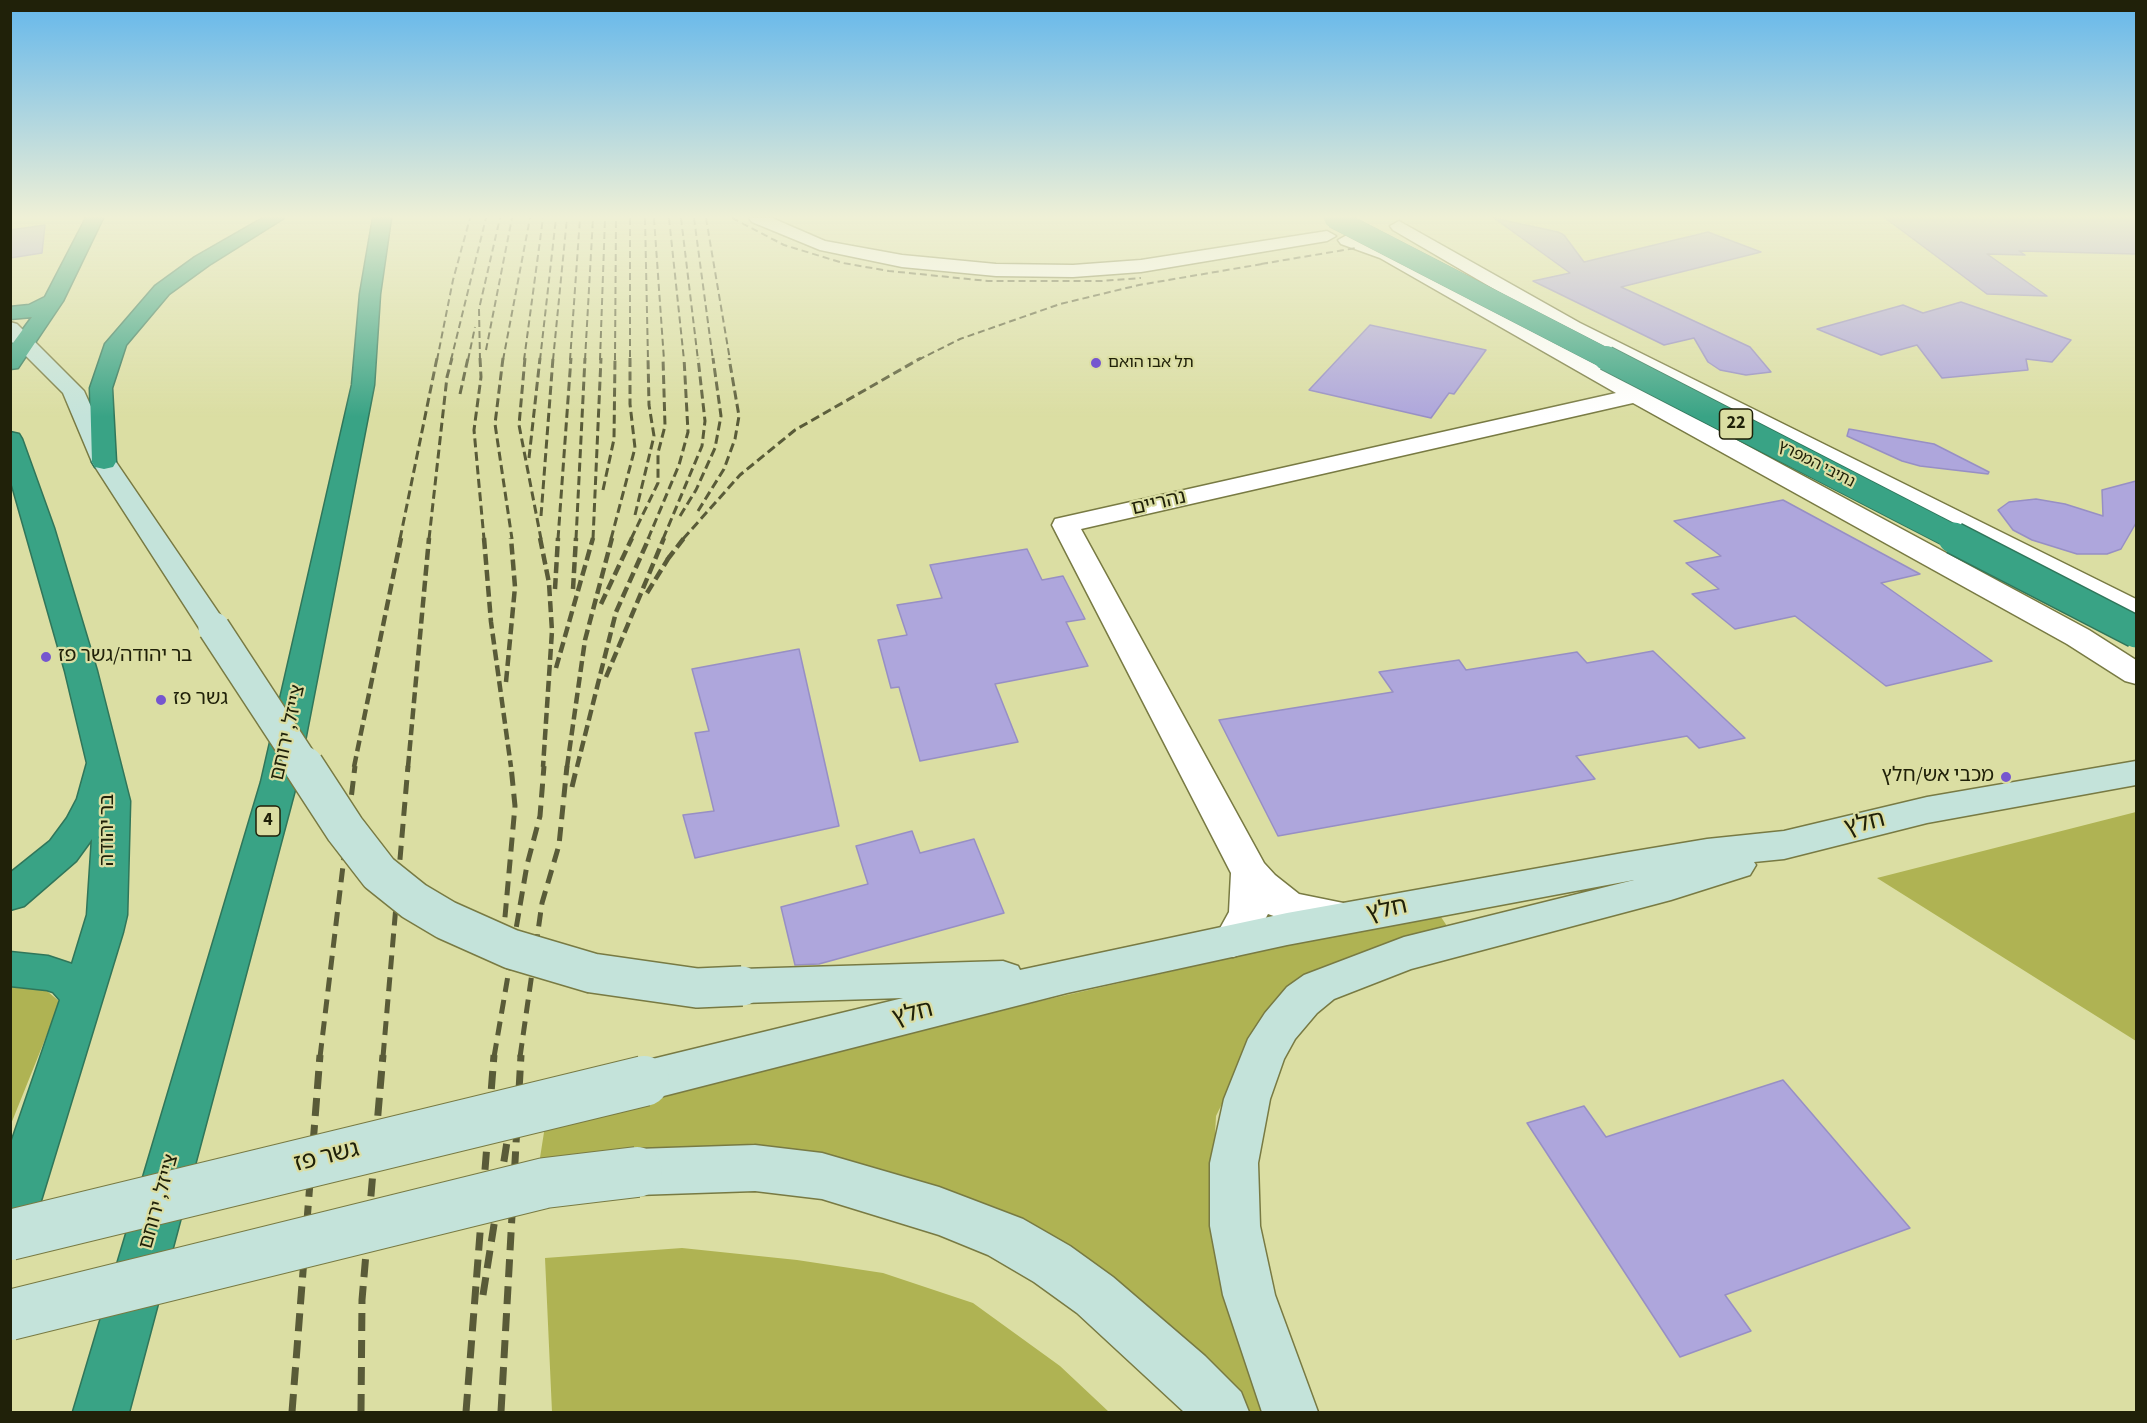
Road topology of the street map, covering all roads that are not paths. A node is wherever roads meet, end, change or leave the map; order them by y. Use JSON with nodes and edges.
{"nodes":[{"id":1,"x":61,"y":284,"type":"edge"},
{"id":2,"x":170,"y":284,"type":"edge"},
{"id":3,"x":372,"y":284,"type":"edge"},
{"id":4,"x":1440,"y":284,"type":"edge"},
{"id":5,"x":1443,"y":284,"type":"edge"},
{"id":6,"x":1470,"y":284,"type":"edge"},
{"id":7,"x":1492,"y":284,"type":"edge"},
{"id":8,"x":1500,"y":284,"type":"edge"},
{"id":9,"x":53,"y":301,"type":"junction"},
{"id":10,"x":10,"y":314,"type":"edge"},
{"id":11,"x":1573,"y":327,"type":"junction"},
{"id":12,"x":17,"y":335,"type":"edge"},
{"id":13,"x":10,"y":363,"type":"edge"},
{"id":14,"x":1636,"y":395,"type":"junction"},
{"id":15,"x":10,"y":439,"type":"edge"},
{"id":16,"x":104,"y":462,"type":"junction"},
{"id":17,"x":2136,"y":611,"type":"edge"},
{"id":18,"x":2136,"y":632,"type":"edge"},
{"id":19,"x":2136,"y":674,"type":"edge"},
{"id":20,"x":103,"y":755,"type":"junction"},
{"id":21,"x":2136,"y":773,"type":"edge"},
{"id":22,"x":1784,"y":845,"type":"junction"},
{"id":23,"x":1250,"y":873,"type":"junction"},
{"id":24,"x":10,"y":895,"type":"edge"},
{"id":25,"x":1358,"y":917,"type":"junction"},
{"id":26,"x":1233,"y":941,"type":"junction"},
{"id":27,"x":10,"y":969,"type":"edge"},
{"id":28,"x":1067,"y":976,"type":"junction"},
{"id":29,"x":82,"y":997,"type":"junction"},
{"id":30,"x":644,"y":1081,"type":"joint"},
{"id":31,"x":10,"y":1220,"type":"edge"},
{"id":32,"x":10,"y":1235,"type":"edge"},
{"id":33,"x":10,"y":1315,"type":"edge"},
{"id":34,"x":101,"y":1413,"type":"edge"},
{"id":35,"x":1221,"y":1413,"type":"edge"},
{"id":36,"x":1290,"y":1413,"type":"edge"}],
"edges":[{"from":1,"to":9,"type":"highway"},
{"from":2,"to":16,"type":"highway"},
{"from":3,"to":34,"type":"highway","name":"צייזל, ירוחם","number":"4"},
{"from":4,"to":14,"type":"street"},
{"from":5,"to":18,"type":"highway","name":"נתיבי המפרץ","number":"22","bridge":true},
{"from":6,"to":11,"type":"street"},
{"from":7,"to":17,"type":"highway","name":"נתיבי המפרץ","number":"22"},
{"from":8,"to":11,"type":"street"},
{"from":9,"to":10,"type":"highway"},
{"from":9,"to":12,"type":"highway"},
{"from":11,"to":17,"type":"street"},
{"from":12,"to":13,"type":"highway"},
{"from":12,"to":16,"type":"street"},
{"from":14,"to":19,"type":"street"},
{"from":14,"to":23,"type":"street","name":"נהריים"},
{"from":15,"to":20,"type":"highway","name":"בר יהודה"},
{"from":16,"to":28,"type":"street","bridge":true},
{"from":20,"to":24,"type":"highway"},
{"from":20,"to":29,"type":"highway","name":"בר יהודה"},
{"from":21,"to":22,"type":"street","name":"חלץ"},
{"from":22,"to":25,"type":"street","name":"חלץ"},
{"from":22,"to":36,"type":"street"},
{"from":23,"to":25,"type":"street"},
{"from":23,"to":26,"type":"street"},
{"from":25,"to":26,"type":"street","name":"חלץ"},
{"from":26,"to":28,"type":"street","name":"חלץ"},
{"from":27,"to":29,"type":"highway"},
{"from":28,"to":30,"type":"street","name":"חלץ"},
{"from":29,"to":31,"type":"highway","name":"בר יהודה"},
{"from":30,"to":32,"type":"street","name":"גשר פז","bridge":true},
{"from":33,"to":35,"type":"street","bridge":true}]}
